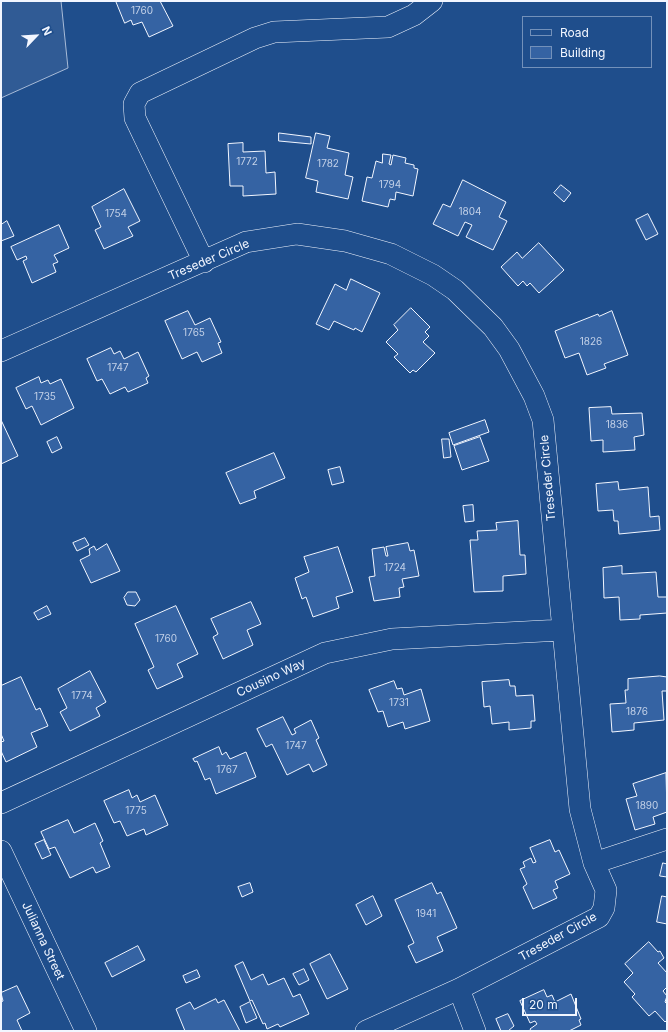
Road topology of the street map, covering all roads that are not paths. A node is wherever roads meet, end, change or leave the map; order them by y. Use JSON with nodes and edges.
{"nodes":[{"id":1,"x":432,"y":1,"type":"edge"},
{"id":2,"x":204,"y":262,"type":"junction"},
{"id":3,"x":1,"y":351,"type":"edge"},
{"id":4,"x":562,"y":630,"type":"junction"},
{"id":5,"x":1,"y":803,"type":"edge"},
{"id":6,"x":667,"y":840,"type":"edge"},
{"id":7,"x":1,"y":851,"type":"edge"},
{"id":8,"x":594,"y":863,"type":"junction"},
{"id":9,"x":459,"y":989,"type":"junction"},
{"id":10,"x":86,"y":1031,"type":"edge"},
{"id":11,"x":366,"y":1031,"type":"edge"},
{"id":12,"x":475,"y":1031,"type":"edge"}],
"edges":[{"from":1,"to":2,"type":"street"},
{"from":2,"to":3,"type":"street","name":"Treseder Circle"},
{"from":2,"to":4,"type":"street","name":"Treseder Circle"},
{"from":4,"to":5,"type":"street","name":"Cousino Way"},
{"from":4,"to":8,"type":"street","name":"Treseder Circle"},
{"from":6,"to":8,"type":"street"},
{"from":7,"to":10,"type":"street","name":"Julianna Street"},
{"from":8,"to":9,"type":"street","name":"Treseder Circle"},
{"from":9,"to":11,"type":"street","name":"Treseder Circle"},
{"from":9,"to":12,"type":"street"}]}
